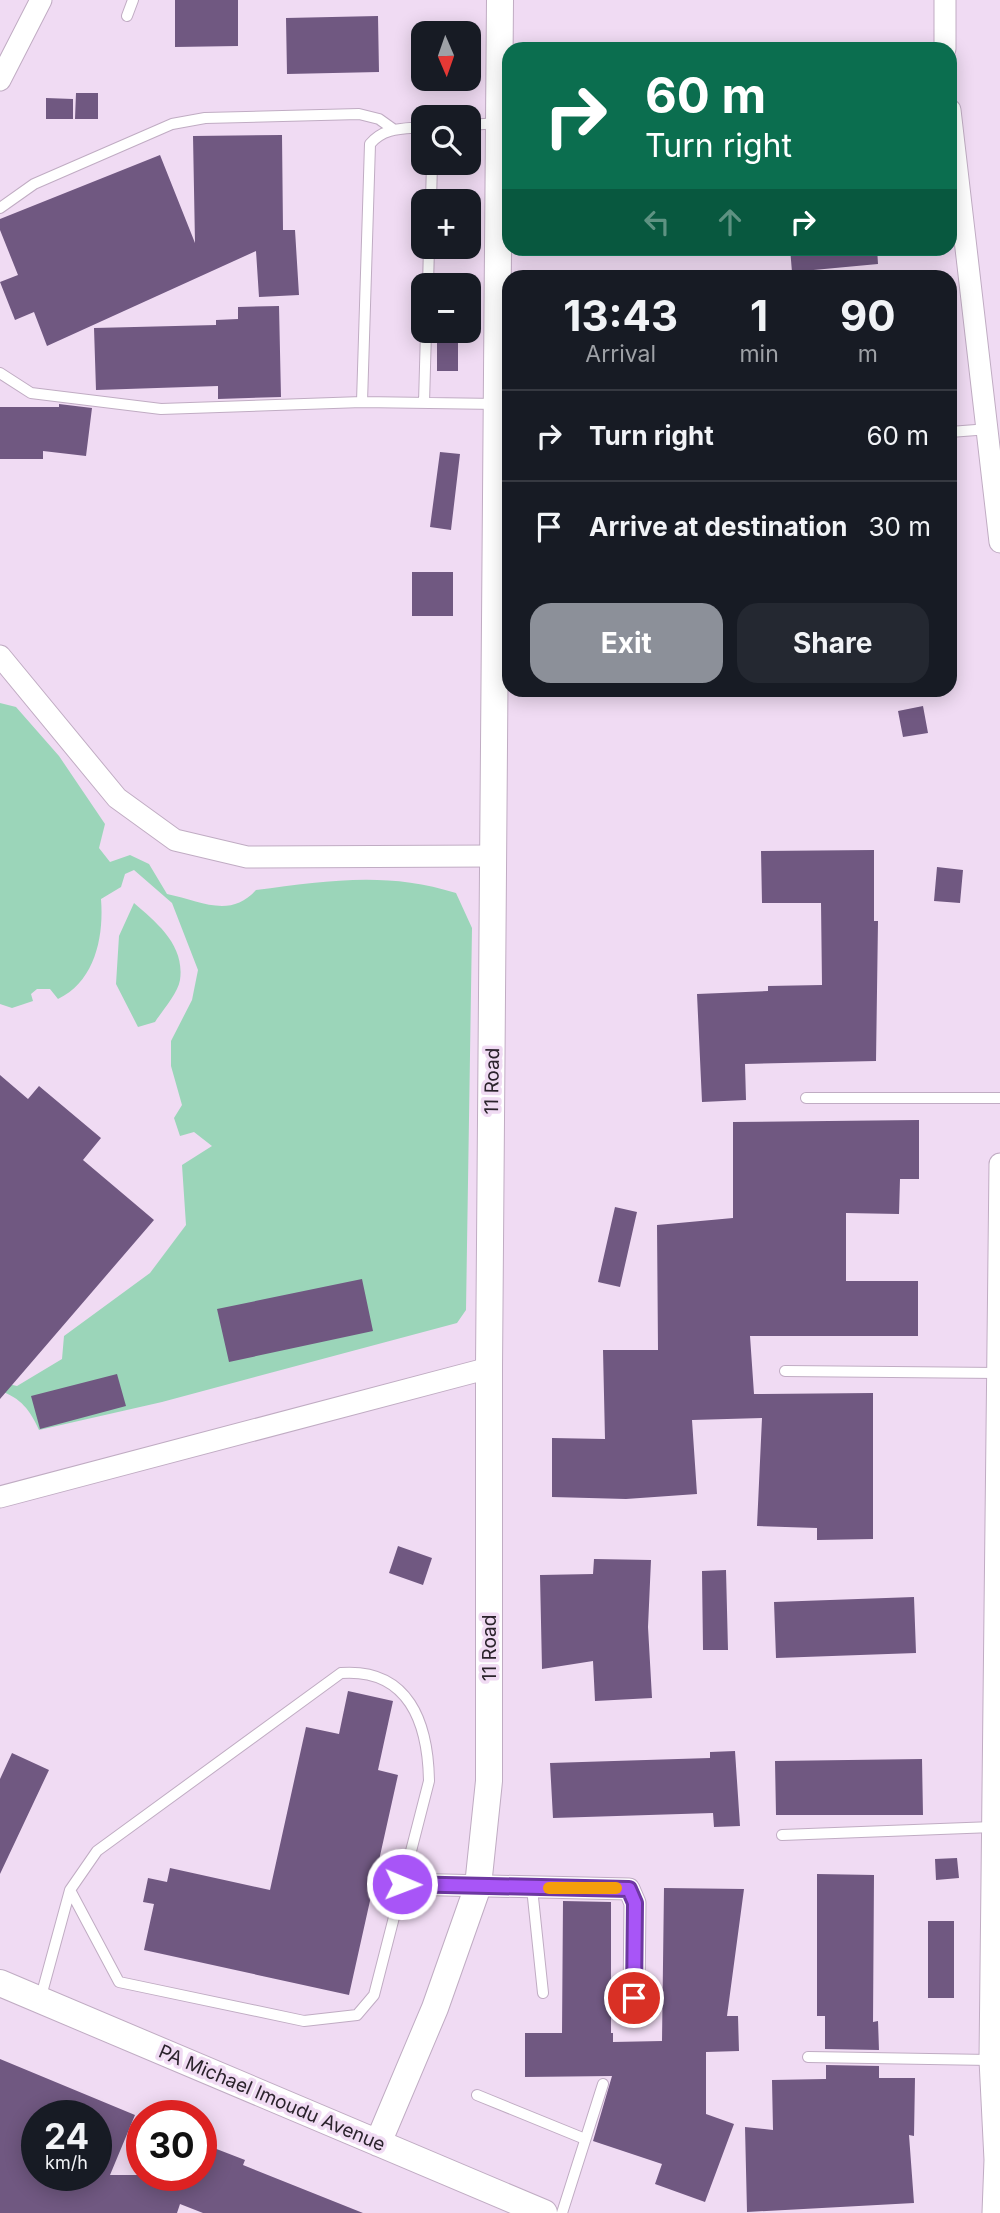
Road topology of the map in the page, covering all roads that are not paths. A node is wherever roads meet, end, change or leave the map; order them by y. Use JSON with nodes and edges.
{"nodes":[{"id":1,"x":41,"y":0,"type":"edge"},
{"id":2,"x":133,"y":0,"type":"edge"},
{"id":3,"x":500,"y":0,"type":"edge"},
{"id":4,"x":944,"y":0,"type":"edge"},
{"id":5,"x":127,"y":16,"type":"dead end"},
{"id":6,"x":502,"y":42,"type":"edge"},
{"id":7,"x":946,"y":42,"type":"edge"},
{"id":8,"x":0,"y":80,"type":"edge"},
{"id":9,"x":502,"y":98,"type":"edge"},
{"id":10,"x":499,"y":123,"type":"junction"},
{"id":11,"x":481,"y":124,"type":"edge"},
{"id":12,"x":411,"y":128,"type":"edge"},
{"id":13,"x":393,"y":129,"type":"junction"},
{"id":14,"x":957,"y":167,"type":"edge"},
{"id":15,"x":0,"y":208,"type":"edge"},
{"id":16,"x":426,"y":343,"type":"edge"},
{"id":17,"x":0,"y":373,"type":"edge"},
{"id":18,"x":362,"y":402,"type":"junction"},
{"id":19,"x":424,"y":403,"type":"junction"},
{"id":20,"x":497,"y":404,"type":"junction"},
{"id":21,"x":989,"y":429,"type":"junction"},
{"id":22,"x":957,"y":431,"type":"edge"},
{"id":23,"x":1000,"y":542,"type":"edge"},
{"id":24,"x":0,"y":656,"type":"edge"},
{"id":25,"x":494,"y":856,"type":"junction"},
{"id":26,"x":806,"y":1098,"type":"dead end"},
{"id":27,"x":1000,"y":1098,"type":"edge"},
{"id":28,"x":1000,"y":1164,"type":"edge"},
{"id":29,"x":999,"y":1296,"type":"edge"},
{"id":30,"x":489,"y":1368,"type":"junction"},
{"id":31,"x":785,"y":1371,"type":"dead end"},
{"id":32,"x":998,"y":1373,"type":"junction"},
{"id":33,"x":999,"y":1445,"type":"edge"},
{"id":34,"x":0,"y":1497,"type":"edge"},
{"id":35,"x":997,"y":1684,"type":"edge"},
{"id":36,"x":993,"y":1827,"type":"junction"},
{"id":37,"x":782,"y":1835,"type":"dead end"},
{"id":38,"x":402,"y":1884,"type":"junction"},
{"id":39,"x":478,"y":1886,"type":"junction"},
{"id":40,"x":531,"y":1888,"type":"junction"},
{"id":41,"x":70,"y":1890,"type":"junction"},
{"id":42,"x":996,"y":1933,"type":"edge"},
{"id":43,"x":0,"y":1983,"type":"edge"},
{"id":44,"x":543,"y":1993,"type":"dead end"},
{"id":45,"x":634,"y":1998,"type":"dead end"},
{"id":46,"x":40,"y":2000,"type":"junction"},
{"id":47,"x":994,"y":2051,"type":"edge"},
{"id":48,"x":808,"y":2057,"type":"dead end"},
{"id":49,"x":603,"y":2084,"type":"dead end"},
{"id":50,"x":477,"y":2095,"type":"dead end"},
{"id":51,"x":585,"y":2139,"type":"junction"},
{"id":52,"x":378,"y":2143,"type":"junction"},
{"id":53,"x":998,"y":2160,"type":"edge"},
{"id":54,"x":544,"y":2213,"type":"edge"},
{"id":55,"x":562,"y":2213,"type":"edge"},
{"id":56,"x":993,"y":2213,"type":"edge"}],
"edges":[{"from":1,"to":8,"type":"street"},
{"from":2,"to":5,"type":"lane"},
{"from":3,"to":6,"type":"street","name":"11 Road"},
{"from":4,"to":7,"type":"street"},
{"from":9,"to":10,"type":"street","name":"11 Road"},
{"from":10,"to":11,"type":"lane"},
{"from":10,"to":20,"type":"street","name":"11 Road"},
{"from":12,"to":13,"type":"lane"},
{"from":13,"to":15,"type":"lane"},
{"from":13,"to":18,"type":"lane"},
{"from":14,"to":21,"type":"street"},
{"from":16,"to":19,"type":"lane"},
{"from":17,"to":18,"type":"lane"},
{"from":18,"to":19,"type":"lane"},
{"from":19,"to":20,"type":"lane"},
{"from":20,"to":25,"type":"street","name":"11 Road"},
{"from":21,"to":22,"type":"lane"},
{"from":21,"to":23,"type":"street"},
{"from":24,"to":25,"type":"street"},
{"from":25,"to":30,"type":"street","name":"11 Road"},
{"from":26,"to":27,"type":"lane"},
{"from":28,"to":29,"type":"street"},
{"from":29,"to":32,"type":"street"},
{"from":30,"to":34,"type":"street"},
{"from":30,"to":39,"type":"street","name":"11 Road"},
{"from":31,"to":32,"type":"lane"},
{"from":32,"to":33,"type":"street"},
{"from":33,"to":35,"type":"street"},
{"from":35,"to":36,"type":"street"},
{"from":36,"to":37,"type":"lane"},
{"from":36,"to":42,"type":"street"},
{"from":38,"to":39,"type":"street"},
{"from":38,"to":41,"type":"lane"},
{"from":38,"to":41,"type":"lane"},
{"from":39,"to":40,"type":"street"},
{"from":39,"to":52,"type":"street","name":"11 Road"},
{"from":40,"to":44,"type":"lane"},
{"from":40,"to":45,"type":"street"},
{"from":41,"to":46,"type":"lane"},
{"from":42,"to":47,"type":"street"},
{"from":43,"to":46,"type":"street","name":"PA Michael Imoudu Avenue"},
{"from":46,"to":52,"type":"street","name":"PA Michael Imoudu Avenue"},
{"from":47,"to":48,"type":"lane"},
{"from":47,"to":53,"type":"street"},
{"from":49,"to":51,"type":"lane"},
{"from":50,"to":51,"type":"lane"},
{"from":51,"to":55,"type":"lane"},
{"from":52,"to":54,"type":"street","name":"PA Michael Imoudu Avenue"},
{"from":53,"to":56,"type":"street"}]}
